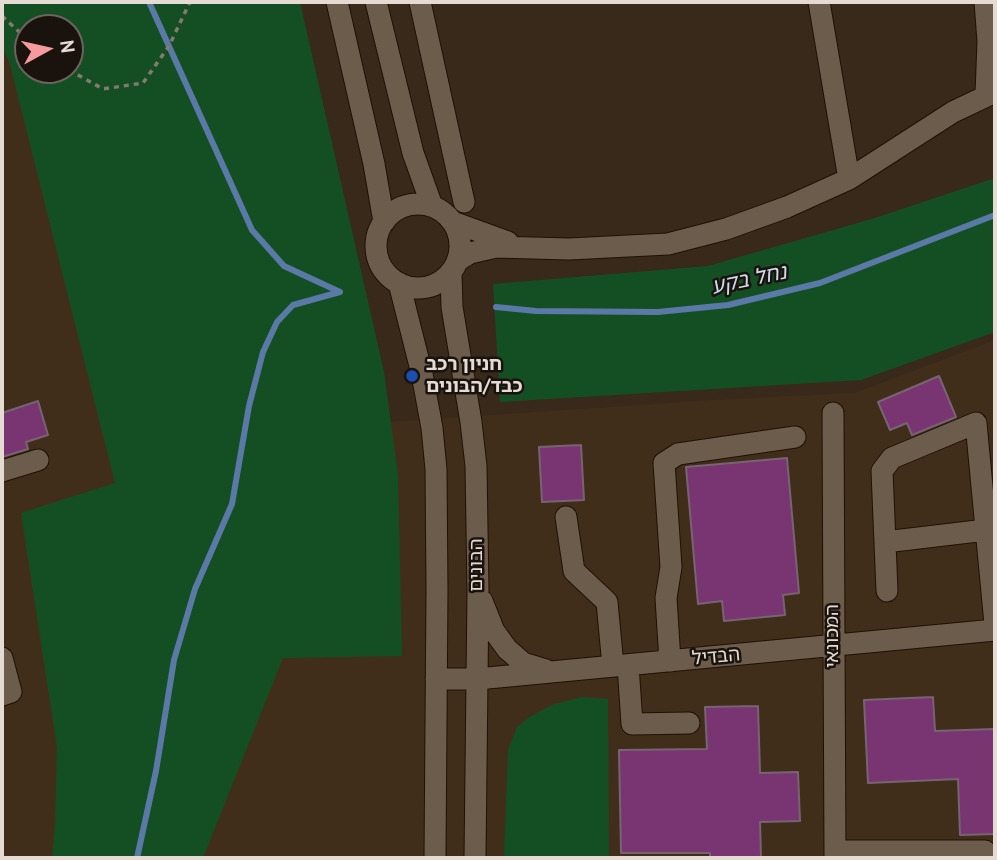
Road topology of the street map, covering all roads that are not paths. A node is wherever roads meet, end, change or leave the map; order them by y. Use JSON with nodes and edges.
{"nodes":[{"id":1,"x":337,"y":2,"type":"edge"},
{"id":2,"x":376,"y":2,"type":"edge"},
{"id":3,"x":420,"y":2,"type":"edge"},
{"id":4,"x":819,"y":2,"type":"edge"},
{"id":5,"x":989,"y":13,"type":"edge"},
{"id":6,"x":991,"y":94,"type":"edge"},
{"id":7,"x":849,"y":179,"type":"junction"},
{"id":8,"x":464,"y":202,"type":"dead end"},
{"id":9,"x":432,"y":206,"type":"junction"},
{"id":10,"x":384,"y":222,"type":"junction"},
{"id":11,"x":453,"y":222,"type":"junction"},
{"id":12,"x":523,"y":247,"type":"junction"},
{"id":13,"x":454,"y":267,"type":"junction"},
{"id":14,"x":399,"y":283,"type":"junction"},
{"id":15,"x":833,"y":413,"type":"dead end"},
{"id":16,"x":795,"y":437,"type":"dead end"},
{"id":17,"x":38,"y":460,"type":"dead end"},
{"id":18,"x":2,"y":471,"type":"edge"},
{"id":19,"x":566,"y":517,"type":"dead end"},
{"id":20,"x":986,"y":530,"type":"junction"},
{"id":21,"x":885,"y":542,"type":"junction"},
{"id":22,"x":478,"y":590,"type":"junction"},
{"id":23,"x":887,"y":591,"type":"dead end"},
{"id":24,"x":995,"y":624,"type":"edge"},
{"id":25,"x":995,"y":630,"type":"edge"},
{"id":26,"x":833,"y":645,"type":"junction"},
{"id":27,"x":2,"y":658,"type":"edge"},
{"id":28,"x":670,"y":661,"type":"junction"},
{"id":29,"x":621,"y":666,"type":"junction"},
{"id":30,"x":552,"y":672,"type":"junction"},
{"id":31,"x":436,"y":679,"type":"junction"},
{"id":32,"x":477,"y":679,"type":"junction"},
{"id":33,"x":2,"y":695,"type":"edge"},
{"id":34,"x":689,"y":723,"type":"dead end"},
{"id":35,"x":985,"y":851,"type":"dead end"},
{"id":36,"x":835,"y":855,"type":"edge"},
{"id":37,"x":435,"y":858,"type":"edge"},
{"id":38,"x":475,"y":858,"type":"edge"}],
"edges":[{"from":1,"to":10,"type":"street"},
{"from":2,"to":9,"type":"street"},
{"from":3,"to":8,"type":"street"},
{"from":4,"to":7,"type":"street"},
{"from":5,"to":6,"type":"street"},
{"from":6,"to":7,"type":"street"},
{"from":7,"to":12,"type":"street"},
{"from":9,"to":10,"type":"street"},
{"from":9,"to":11,"type":"street"},
{"from":10,"to":14,"type":"street"},
{"from":11,"to":12,"type":"street"},
{"from":11,"to":13,"type":"street"},
{"from":12,"to":13,"type":"street"},
{"from":13,"to":14,"type":"street"},
{"from":13,"to":22,"type":"street","name":"הבונים"},
{"from":14,"to":31,"type":"street","name":"הבונים"},
{"from":15,"to":26,"type":"street","name":"המכונאי"},
{"from":16,"to":28,"type":"street"},
{"from":17,"to":18,"type":"street"},
{"from":19,"to":29,"type":"street"},
{"from":20,"to":21,"type":"street"},
{"from":20,"to":21,"type":"street"},
{"from":20,"to":24,"type":"street"},
{"from":21,"to":23,"type":"street"},
{"from":22,"to":30,"type":"street"},
{"from":22,"to":32,"type":"street","name":"הבונים"},
{"from":25,"to":26,"type":"street","name":"הבדיל"},
{"from":26,"to":28,"type":"street","name":"הבדיל"},
{"from":26,"to":36,"type":"street","name":"המכונאי"},
{"from":27,"to":33,"type":"street"},
{"from":28,"to":29,"type":"street","name":"הבדיל"},
{"from":29,"to":30,"type":"street","name":"הבדיל"},
{"from":29,"to":34,"type":"street"},
{"from":30,"to":32,"type":"street","name":"הבדיל"},
{"from":31,"to":32,"type":"street","name":"הבדיל"},
{"from":31,"to":37,"type":"street","name":"הבונים"},
{"from":32,"to":38,"type":"street","name":"הבונים"},
{"from":35,"to":36,"type":"street"}]}
